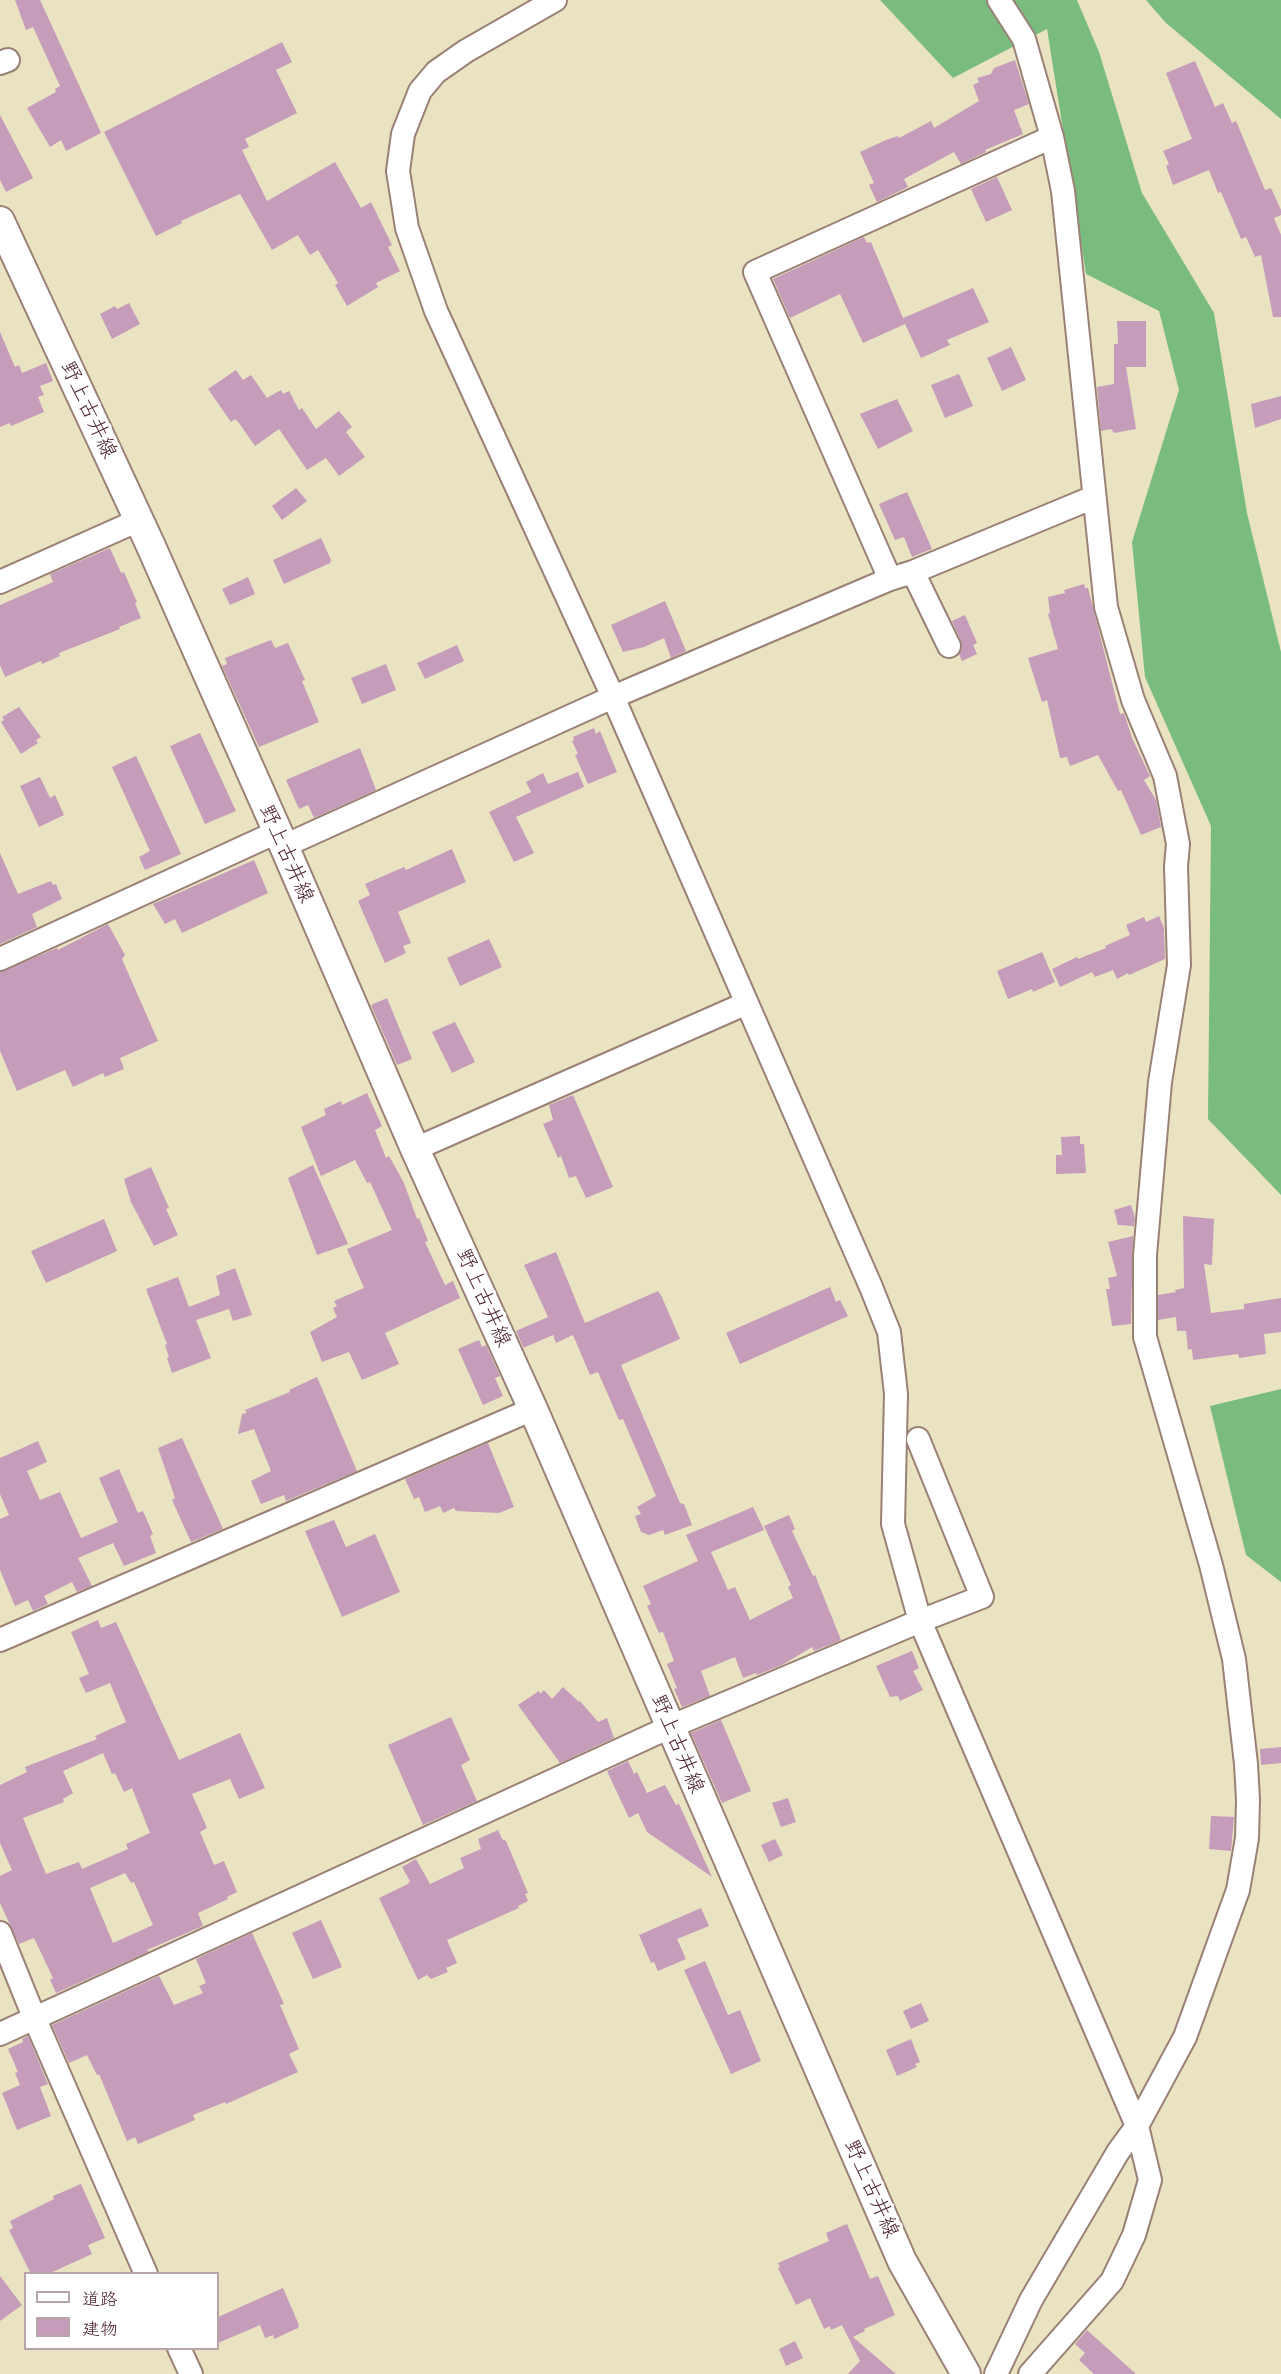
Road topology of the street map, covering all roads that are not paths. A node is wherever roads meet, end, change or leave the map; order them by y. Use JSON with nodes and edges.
{"nodes":[{"id":1,"x":555,"y":0,"type":"edge"},
{"id":2,"x":999,"y":0,"type":"edge"},
{"id":3,"x":1052,"y":137,"type":"junction"},
{"id":4,"x":0,"y":222,"type":"edge"},
{"id":5,"x":1094,"y":497,"type":"junction"},
{"id":6,"x":139,"y":520,"type":"junction"},
{"id":7,"x":913,"y":572,"type":"junction"},
{"id":8,"x":890,"y":579,"type":"junction"},
{"id":9,"x":0,"y":582,"type":"edge"},
{"id":10,"x":949,"y":646,"type":"dead end"},
{"id":11,"x":613,"y":697,"type":"junction"},
{"id":12,"x":280,"y":839,"type":"junction"},
{"id":13,"x":0,"y":959,"type":"edge"},
{"id":14,"x":747,"y":1003,"type":"junction"},
{"id":15,"x":416,"y":1149,"type":"junction"},
{"id":16,"x":532,"y":1409,"type":"junction"},
{"id":17,"x":918,"y":1439,"type":"dead end"},
{"id":18,"x":920,"y":1621,"type":"junction"},
{"id":19,"x":0,"y":1640,"type":"edge"},
{"id":20,"x":670,"y":1727,"type":"junction"},
{"id":21,"x":0,"y":1933,"type":"edge"},
{"id":22,"x":34,"y":2017,"type":"junction"},
{"id":23,"x":0,"y":2034,"type":"edge"},
{"id":24,"x":1137,"y":2126,"type":"junction"},
{"id":25,"x":145,"y":2272,"type":"edge"},
{"id":26,"x":179,"y":2350,"type":"edge"},
{"id":27,"x":191,"y":2374,"type":"edge"},
{"id":28,"x":966,"y":2374,"type":"edge"},
{"id":29,"x":996,"y":2374,"type":"edge"},
{"id":30,"x":1030,"y":2374,"type":"edge"}],
"edges":[{"from":1,"to":11,"type":"street"},
{"from":2,"to":3,"type":"street"},
{"from":3,"to":5,"type":"street"},
{"from":3,"to":8,"type":"street"},
{"from":4,"to":6,"type":"main road","name":"野上古井線"},
{"from":5,"to":7,"type":"street"},
{"from":5,"to":24,"type":"street"},
{"from":6,"to":9,"type":"street"},
{"from":6,"to":12,"type":"main road","name":"野上古井線"},
{"from":7,"to":8,"type":"street"},
{"from":7,"to":10,"type":"street"},
{"from":8,"to":11,"type":"street"},
{"from":11,"to":12,"type":"street"},
{"from":11,"to":14,"type":"street"},
{"from":12,"to":13,"type":"street"},
{"from":12,"to":15,"type":"main road","name":"野上古井線"},
{"from":14,"to":15,"type":"street"},
{"from":14,"to":18,"type":"street"},
{"from":15,"to":16,"type":"main road","name":"野上古井線"},
{"from":16,"to":19,"type":"street"},
{"from":16,"to":20,"type":"main road","name":"野上古井線"},
{"from":17,"to":18,"type":"street"},
{"from":18,"to":20,"type":"street"},
{"from":18,"to":24,"type":"street"},
{"from":20,"to":22,"type":"street"},
{"from":20,"to":28,"type":"main road","name":"野上古井線"},
{"from":21,"to":22,"type":"street"},
{"from":22,"to":23,"type":"street"},
{"from":22,"to":25,"type":"street"},
{"from":24,"to":29,"type":"street"},
{"from":24,"to":30,"type":"street"},
{"from":26,"to":27,"type":"street"}]}
